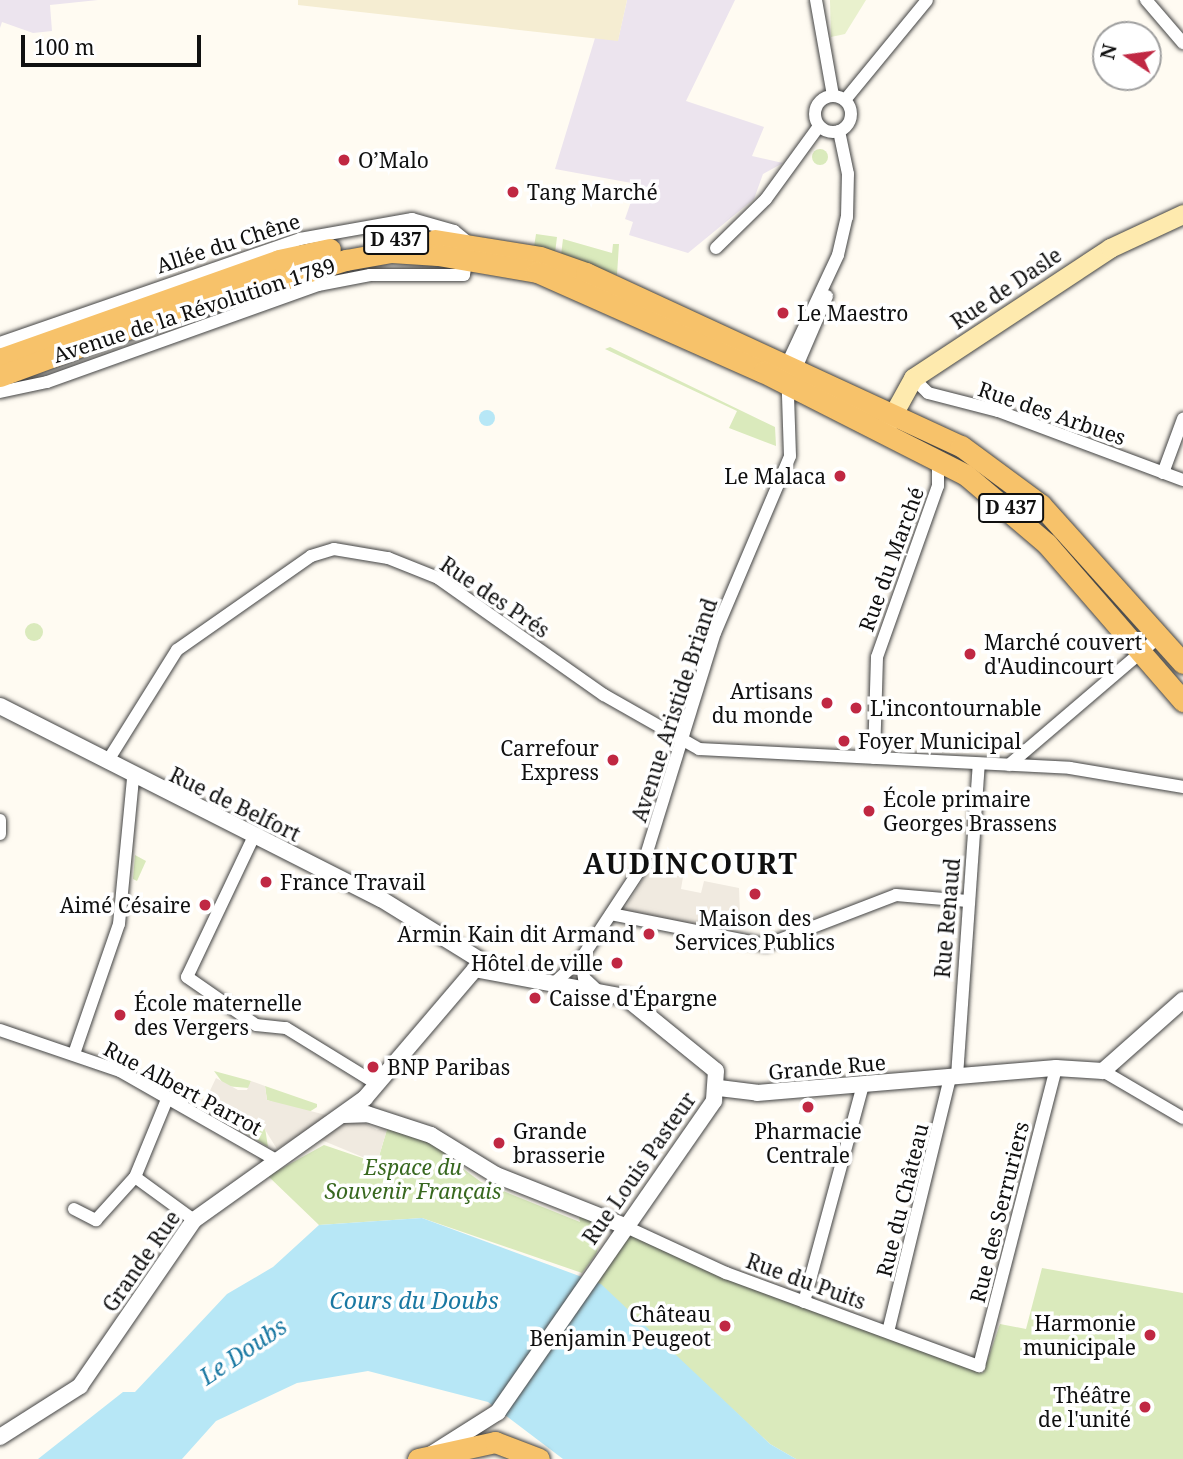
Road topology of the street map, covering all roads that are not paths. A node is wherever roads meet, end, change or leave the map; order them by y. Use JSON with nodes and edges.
{"nodes":[{"id":1,"x":816,"y":0,"type":"edge"},
{"id":2,"x":927,"y":0,"type":"edge"},
{"id":3,"x":1146,"y":0,"type":"edge"},
{"id":4,"x":1183,"y":43,"type":"edge"},
{"id":5,"x":839,"y":98,"type":"junction"},
{"id":6,"x":819,"y":126,"type":"junction"},
{"id":7,"x":839,"y":131,"type":"junction"},
{"id":8,"x":1183,"y":214,"type":"edge"},
{"id":9,"x":716,"y":248,"type":"dead end"},
{"id":10,"x":468,"y":250,"type":"junction"},
{"id":11,"x":0,"y":343,"type":"edge"},
{"id":12,"x":0,"y":359,"type":"edge"},
{"id":13,"x":790,"y":372,"type":"junction"},
{"id":14,"x":0,"y":376,"type":"edge"},
{"id":15,"x":913,"y":378,"type":"junction"},
{"id":16,"x":0,"y":392,"type":"edge"},
{"id":17,"x":892,"y":412,"type":"junction"},
{"id":18,"x":1183,"y":419,"type":"edge"},
{"id":19,"x":884,"y":432,"type":"junction"},
{"id":20,"x":936,"y":458,"type":"junction"},
{"id":21,"x":1163,"y":473,"type":"junction"},
{"id":22,"x":1183,"y":480,"type":"edge"},
{"id":23,"x":1159,"y":637,"type":"junction"},
{"id":24,"x":1141,"y":652,"type":"junction"},
{"id":25,"x":1183,"y":663,"type":"edge"},
{"id":26,"x":1183,"y":701,"type":"edge"},
{"id":27,"x":0,"y":706,"type":"edge"},
{"id":28,"x":680,"y":742,"type":"junction"},
{"id":29,"x":874,"y":758,"type":"junction"},
{"id":30,"x":107,"y":762,"type":"junction"},
{"id":31,"x":979,"y":764,"type":"junction"},
{"id":32,"x":1009,"y":765,"type":"junction"},
{"id":33,"x":133,"y":778,"type":"junction"},
{"id":34,"x":1183,"y":787,"type":"edge"},
{"id":35,"x":0,"y":820,"type":"edge"},
{"id":36,"x":0,"y":834,"type":"edge"},
{"id":37,"x":254,"y":836,"type":"junction"},
{"id":38,"x":968,"y":901,"type":"junction"},
{"id":39,"x":611,"y":914,"type":"junction"},
{"id":40,"x":456,"y":944,"type":"junction"},
{"id":41,"x":581,"y":959,"type":"junction"},
{"id":42,"x":496,"y":970,"type":"junction"},
{"id":43,"x":465,"y":976,"type":"junction"},
{"id":44,"x":552,"y":985,"type":"junction"},
{"id":45,"x":596,"y":989,"type":"junction"},
{"id":46,"x":1183,"y":1000,"type":"edge"},
{"id":47,"x":0,"y":1030,"type":"edge"},
{"id":48,"x":75,"y":1051,"type":"junction"},
{"id":49,"x":1056,"y":1068,"type":"junction"},
{"id":50,"x":1103,"y":1071,"type":"junction"},
{"id":51,"x":953,"y":1077,"type":"junction"},
{"id":52,"x":377,"y":1084,"type":"junction"},
{"id":53,"x":863,"y":1085,"type":"junction"},
{"id":54,"x":719,"y":1087,"type":"junction"},
{"id":55,"x":168,"y":1097,"type":"junction"},
{"id":56,"x":366,"y":1106,"type":"junction"},
{"id":57,"x":1183,"y":1118,"type":"edge"},
{"id":58,"x":274,"y":1159,"type":"junction"},
{"id":59,"x":135,"y":1177,"type":"junction"},
{"id":60,"x":74,"y":1209,"type":"dead end"},
{"id":61,"x":194,"y":1220,"type":"junction"},
{"id":62,"x":622,"y":1225,"type":"junction"},
{"id":63,"x":804,"y":1302,"type":"junction"},
{"id":64,"x":888,"y":1332,"type":"junction"},
{"id":65,"x":979,"y":1366,"type":"joint"},
{"id":66,"x":498,"y":1412,"type":"junction"},
{"id":67,"x":0,"y":1437,"type":"edge"},
{"id":68,"x":495,"y":1442,"type":"junction"},
{"id":69,"x":429,"y":1458,"type":"edge"},
{"id":70,"x":539,"y":1459,"type":"edge"}],
"edges":[{"from":1,"to":5,"type":"street"},
{"from":2,"to":5,"type":"street"},
{"from":3,"to":4,"type":"street"},
{"from":5,"to":6,"type":"street"},
{"from":5,"to":7,"type":"street"},
{"from":6,"to":7,"type":"street"},
{"from":6,"to":9,"type":"street"},
{"from":7,"to":13,"type":"street"},
{"from":8,"to":15,"type":"main road","name":"Rue de Dasle"},
{"from":10,"to":11,"type":"street","name":"Allée du Chêne"},
{"from":10,"to":12,"type":"main road","name":"Avenue de la Révolution 1789","number":"D 437"},
{"from":10,"to":13,"type":"main road","name":"Avenue de la Révolution 1789","number":"D 437"},
{"from":10,"to":14,"type":"main road","name":"Avenue de la Révolution 1789","number":"D 437"},
{"from":10,"to":16,"type":"street"},
{"from":13,"to":17,"type":"main road","number":"D 437"},
{"from":13,"to":19,"type":"main road","number":"D 437"},
{"from":13,"to":28,"type":"street","name":"Avenue Aristide Briand"},
{"from":15,"to":17,"type":"main road","name":"Rue de Dasle"},
{"from":15,"to":21,"type":"street","name":"Rue des Arbues"},
{"from":17,"to":19,"type":"main road","name":"Rue de Dasle"},
{"from":17,"to":23,"type":"main road","number":"D 437"},
{"from":18,"to":21,"type":"street"},
{"from":19,"to":20,"type":"main road","number":"D 437"},
{"from":20,"to":24,"type":"main road","number":"D 437"},
{"from":20,"to":29,"type":"street","name":"Rue du Marché"},
{"from":21,"to":22,"type":"street","name":"Rue des Arbues"},
{"from":23,"to":24,"type":"street"},
{"from":23,"to":25,"type":"main road","number":"D 437"},
{"from":24,"to":26,"type":"main road","number":"D 437"},
{"from":24,"to":32,"type":"street"},
{"from":27,"to":30,"type":"street","name":"Rue de Belfort"},
{"from":28,"to":29,"type":"street"},
{"from":28,"to":30,"type":"street","name":"Rue des Prés"},
{"from":28,"to":39,"type":"street","name":"Avenue Aristide Briand"},
{"from":29,"to":31,"type":"street"},
{"from":30,"to":33,"type":"street","name":"Rue de Belfort"},
{"from":31,"to":32,"type":"street"},
{"from":31,"to":38,"type":"street","name":"Rue Renaud"},
{"from":32,"to":34,"type":"street"},
{"from":33,"to":37,"type":"street","name":"Rue de Belfort"},
{"from":33,"to":48,"type":"street"},
{"from":35,"to":36,"type":"street"},
{"from":37,"to":40,"type":"street","name":"Rue de Belfort"},
{"from":37,"to":52,"type":"street"},
{"from":38,"to":39,"type":"street"},
{"from":38,"to":51,"type":"street","name":"Rue Renaud"},
{"from":39,"to":41,"type":"street","name":"Avenue Aristide Briand"},
{"from":40,"to":42,"type":"street","name":"Rue de Belfort"},
{"from":40,"to":43,"type":"street"},
{"from":41,"to":44,"type":"street"},
{"from":41,"to":45,"type":"street"},
{"from":42,"to":43,"type":"street"},
{"from":42,"to":44,"type":"street"},
{"from":43,"to":52,"type":"street","name":"Grande Rue"},
{"from":44,"to":45,"type":"street"},
{"from":45,"to":54,"type":"street"},
{"from":46,"to":50,"type":"street"},
{"from":47,"to":48,"type":"street","name":"Rue Albert Parrot"},
{"from":48,"to":55,"type":"street","name":"Rue Albert Parrot"},
{"from":49,"to":50,"type":"street","name":"Grande Rue"},
{"from":49,"to":51,"type":"street","name":"Grande Rue"},
{"from":49,"to":65,"type":"street","name":"Rue des Serruriers"},
{"from":50,"to":57,"type":"street"},
{"from":51,"to":53,"type":"street","name":"Grande Rue"},
{"from":51,"to":64,"type":"street","name":"Rue du Château"},
{"from":52,"to":56,"type":"street","name":"Grande Rue"},
{"from":53,"to":54,"type":"street","name":"Grande Rue"},
{"from":53,"to":63,"type":"street"},
{"from":54,"to":62,"type":"street","name":"Rue Louis Pasteur"},
{"from":55,"to":58,"type":"street","name":"Rue Albert Parrot"},
{"from":55,"to":59,"type":"street"},
{"from":56,"to":58,"type":"street","name":"Grande Rue"},
{"from":56,"to":62,"type":"street"},
{"from":58,"to":61,"type":"street","name":"Grande Rue"},
{"from":59,"to":60,"type":"street"},
{"from":59,"to":61,"type":"street"},
{"from":61,"to":67,"type":"street","name":"Grande Rue"},
{"from":62,"to":63,"type":"street","name":"Rue du Puits"},
{"from":62,"to":66,"type":"street","name":"Rue Louis Pasteur"},
{"from":63,"to":64,"type":"street","name":"Rue du Puits"},
{"from":64,"to":65,"type":"street","name":"Rue du Puits"},
{"from":66,"to":68,"type":"street"},
{"from":66,"to":69,"type":"street"},
{"from":68,"to":69,"type":"main road"},
{"from":68,"to":70,"type":"main road"}]}
